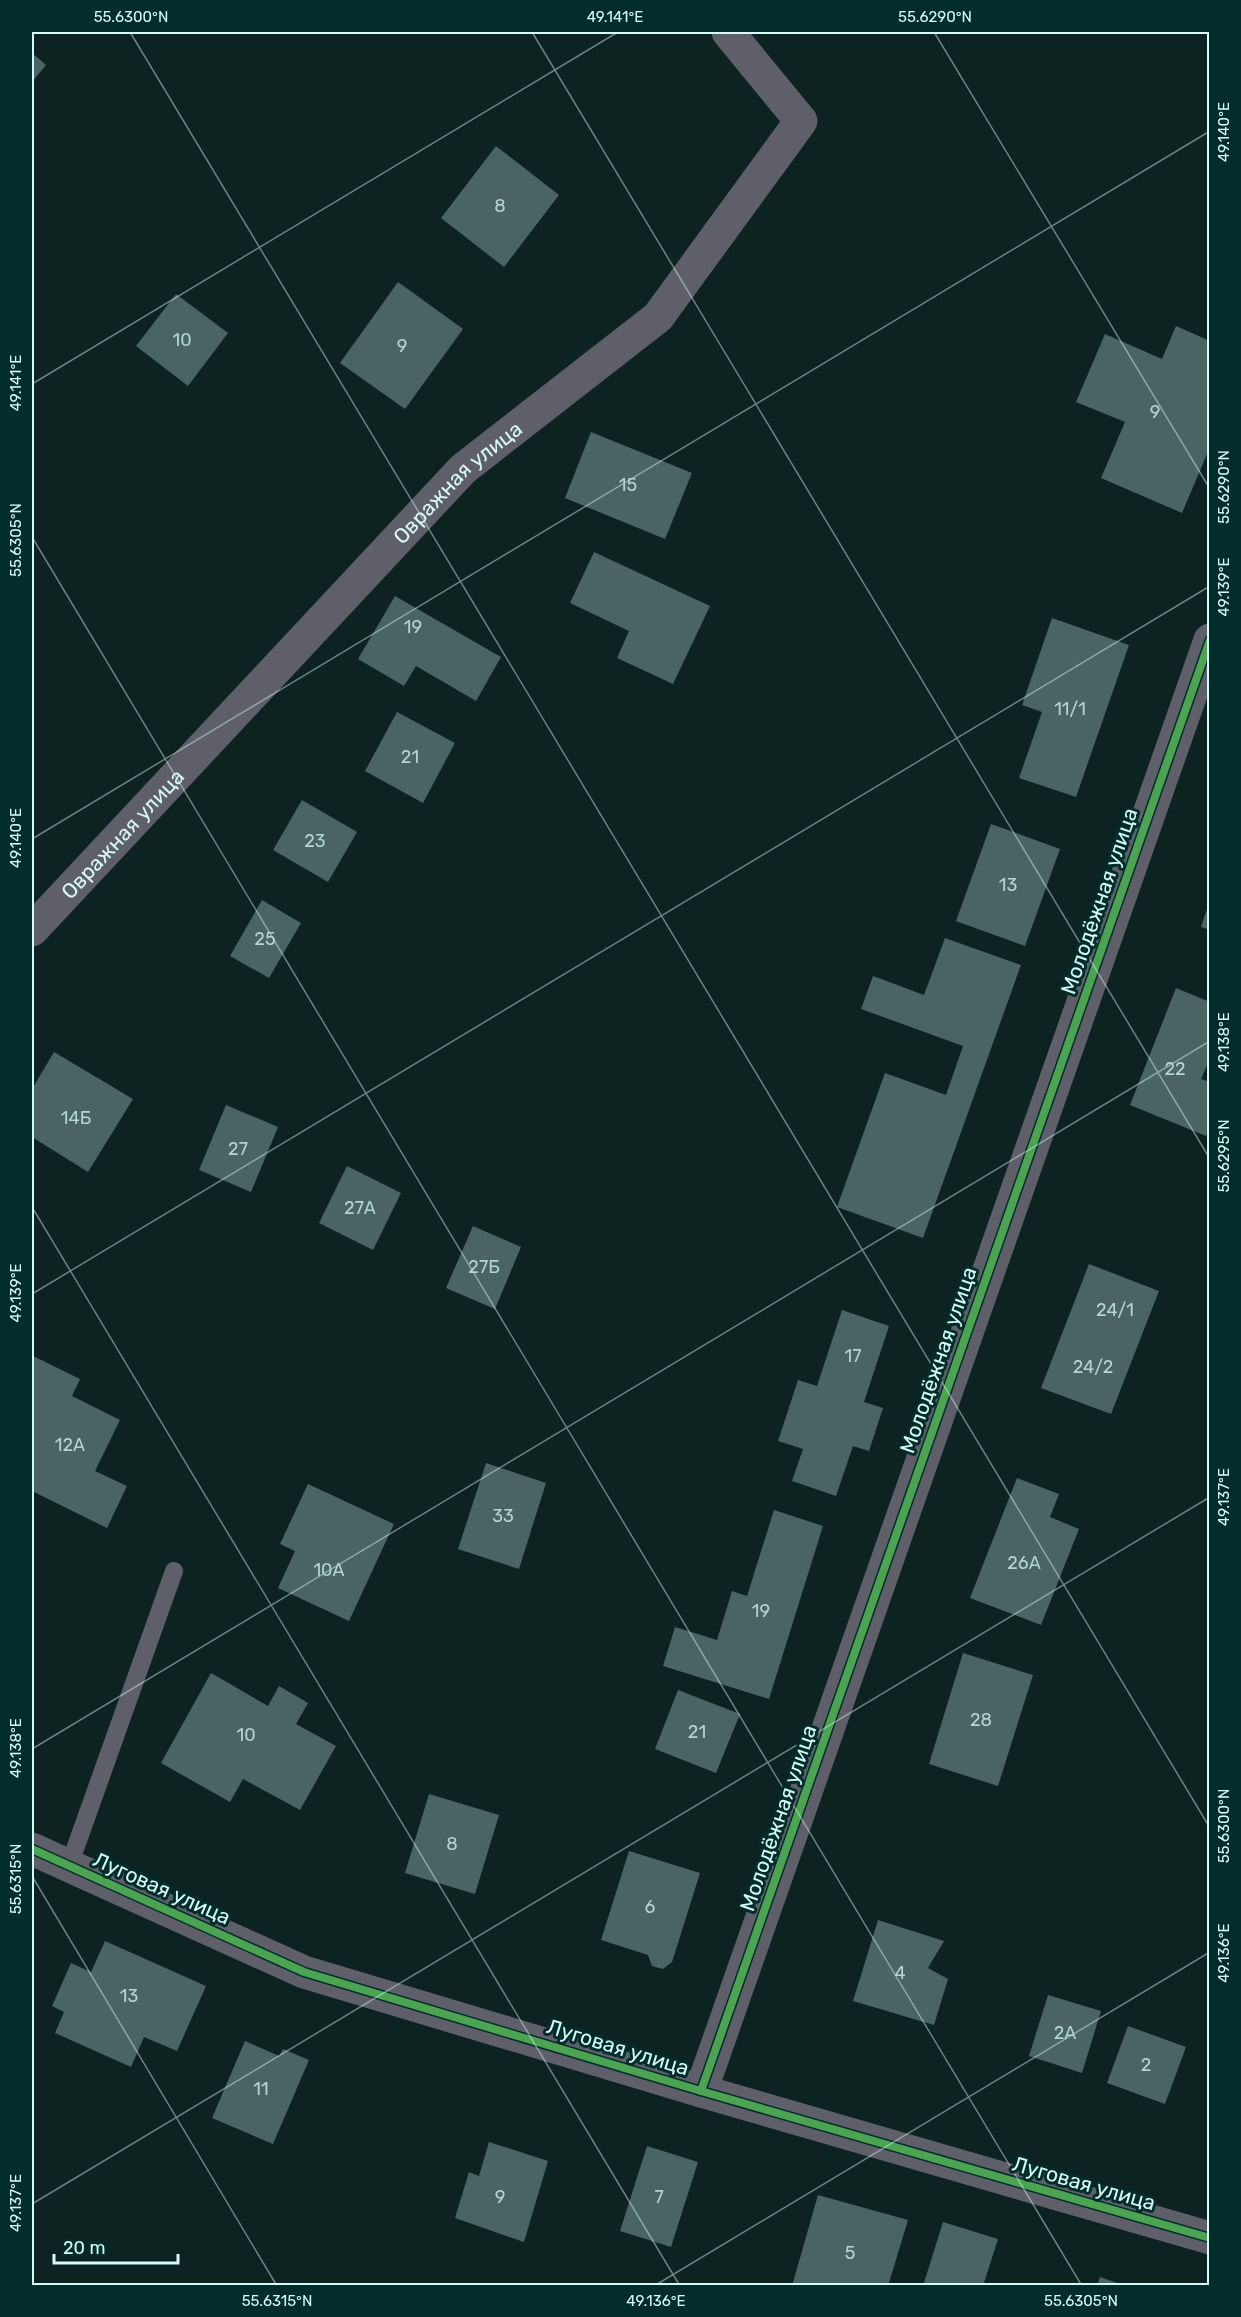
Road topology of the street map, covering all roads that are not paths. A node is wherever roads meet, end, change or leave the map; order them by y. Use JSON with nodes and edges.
{"nodes":[{"id":1,"x":728,"y":32,"type":"edge"},
{"id":2,"x":1209,"y":640,"type":"edge"},
{"id":3,"x":32,"y":930,"type":"edge"},
{"id":4,"x":174,"y":1572,"type":"dead end"},
{"id":5,"x":32,"y":1849,"type":"edge"},
{"id":6,"x":69,"y":1866,"type":"junction"},
{"id":7,"x":701,"y":2091,"type":"junction"},
{"id":8,"x":1209,"y":2238,"type":"edge"}],
"edges":[{"from":1,"to":3,"type":"street","name":"Овражная улица"},
{"from":2,"to":7,"type":"street","name":"Молодёжная улица"},
{"from":4,"to":6,"type":"lane"},
{"from":5,"to":6,"type":"street","name":"Луговая улица"},
{"from":6,"to":7,"type":"street","name":"Луговая улица"},
{"from":7,"to":8,"type":"street","name":"Луговая улица"}]}
